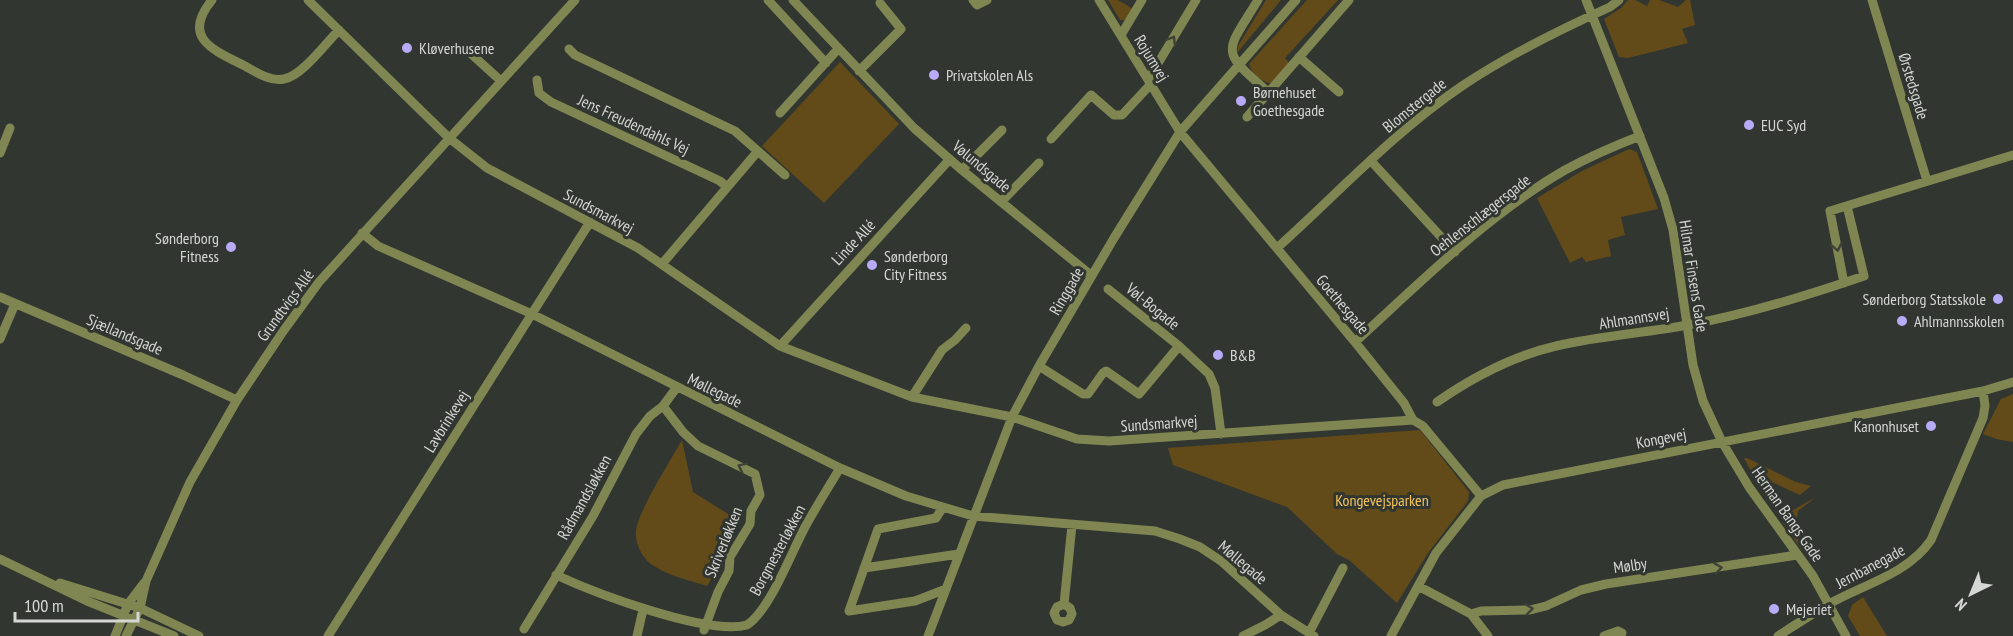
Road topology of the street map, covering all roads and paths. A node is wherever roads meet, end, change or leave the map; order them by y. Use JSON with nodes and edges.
{"nodes":[{"id":1,"x":212,"y":0,"type":"edge"},
{"id":2,"x":308,"y":0,"type":"edge"},
{"id":3,"x":575,"y":0,"type":"edge"},
{"id":4,"x":768,"y":0,"type":"edge"},
{"id":5,"x":793,"y":0,"type":"edge"},
{"id":6,"x":973,"y":0,"type":"edge"},
{"id":7,"x":987,"y":0,"type":"edge"},
{"id":8,"x":1099,"y":0,"type":"edge"},
{"id":9,"x":1142,"y":0,"type":"edge"},
{"id":10,"x":1196,"y":0,"type":"edge"},
{"id":11,"x":1258,"y":0,"type":"edge"},
{"id":12,"x":1296,"y":0,"type":"edge"},
{"id":13,"x":1349,"y":0,"type":"edge"},
{"id":14,"x":1586,"y":0,"type":"edge"},
{"id":15,"x":1619,"y":0,"type":"edge"},
{"id":16,"x":1872,"y":0,"type":"edge"},
{"id":17,"x":880,"y":3,"type":"dead end"},
{"id":18,"x":1592,"y":15,"type":"junction"},
{"id":19,"x":339,"y":30,"type":"junction"},
{"id":20,"x":1120,"y":35,"type":"junction"},
{"id":21,"x":569,"y":49,"type":"dead end"},
{"id":22,"x":838,"y":49,"type":"junction"},
{"id":23,"x":468,"y":51,"type":"dead end"},
{"id":24,"x":1299,"y":57,"type":"junction"},
{"id":25,"x":826,"y":63,"type":"junction"},
{"id":26,"x":1238,"y":65,"type":"junction"},
{"id":27,"x":859,"y":71,"type":"junction"},
{"id":28,"x":501,"y":81,"type":"junction"},
{"id":29,"x":537,"y":81,"type":"dead end"},
{"id":30,"x":1149,"y":83,"type":"junction"},
{"id":31,"x":1268,"y":92,"type":"junction"},
{"id":32,"x":1340,"y":92,"type":"dead end"},
{"id":33,"x":780,"y":112,"type":"dead end"},
{"id":34,"x":1246,"y":117,"type":"dead end"},
{"id":35,"x":10,"y":128,"type":"dead end"},
{"id":36,"x":1002,"y":130,"type":"dead end"},
{"id":37,"x":1180,"y":132,"type":"junction"},
{"id":38,"x":1640,"y":136,"type":"junction"},
{"id":39,"x":449,"y":138,"type":"junction"},
{"id":40,"x":1051,"y":139,"type":"dead end"},
{"id":41,"x":758,"y":151,"type":"junction"},
{"id":42,"x":0,"y":153,"type":"edge"},
{"id":43,"x":2013,"y":155,"type":"edge"},
{"id":44,"x":950,"y":159,"type":"junction"},
{"id":45,"x":1371,"y":161,"type":"junction"},
{"id":46,"x":1039,"y":163,"type":"dead end"},
{"id":47,"x":962,"y":170,"type":"junction"},
{"id":48,"x":785,"y":175,"type":"dead end"},
{"id":49,"x":1927,"y":181,"type":"junction"},
{"id":50,"x":727,"y":187,"type":"junction"},
{"id":51,"x":1001,"y":202,"type":"junction"},
{"id":52,"x":1847,"y":206,"type":"junction"},
{"id":53,"x":590,"y":222,"type":"junction"},
{"id":54,"x":362,"y":233,"type":"junction"},
{"id":55,"x":1277,"y":248,"type":"junction"},
{"id":56,"x":1455,"y":252,"type":"junction"},
{"id":57,"x":662,"y":264,"type":"junction"},
{"id":58,"x":1092,"y":276,"type":"junction"},
{"id":59,"x":1844,"y":283,"type":"junction"},
{"id":60,"x":1108,"y":289,"type":"dead end"},
{"id":61,"x":0,"y":297,"type":"edge"},
{"id":62,"x":15,"y":304,"type":"junction"},
{"id":63,"x":532,"y":314,"type":"junction"},
{"id":64,"x":1687,"y":325,"type":"junction"},
{"id":65,"x":966,"y":328,"type":"dead end"},
{"id":66,"x":0,"y":339,"type":"edge"},
{"id":67,"x":1355,"y":342,"type":"junction"},
{"id":68,"x":780,"y":346,"type":"junction"},
{"id":69,"x":1179,"y":346,"type":"junction"},
{"id":70,"x":1039,"y":366,"type":"junction"},
{"id":71,"x":2013,"y":382,"type":"edge"},
{"id":72,"x":677,"y":387,"type":"junction"},
{"id":73,"x":1983,"y":391,"type":"junction"},
{"id":74,"x":912,"y":397,"type":"junction"},
{"id":75,"x":237,"y":400,"type":"junction"},
{"id":76,"x":1437,"y":402,"type":"dead end"},
{"id":77,"x":663,"y":406,"type":"junction"},
{"id":78,"x":1012,"y":417,"type":"junction"},
{"id":79,"x":1413,"y":420,"type":"junction"},
{"id":80,"x":1221,"y":434,"type":"junction"},
{"id":81,"x":1722,"y":442,"type":"junction"},
{"id":82,"x":840,"y":468,"type":"junction"},
{"id":83,"x":1481,"y":496,"type":"junction"},
{"id":84,"x":943,"y":507,"type":"junction"},
{"id":85,"x":973,"y":516,"type":"junction"},
{"id":86,"x":1071,"y":525,"type":"junction"},
{"id":87,"x":959,"y":554,"type":"junction"},
{"id":88,"x":1797,"y":555,"type":"junction"},
{"id":89,"x":0,"y":559,"type":"edge"},
{"id":90,"x":864,"y":568,"type":"junction"},
{"id":91,"x":1343,"y":568,"type":"dead end"},
{"id":92,"x":556,"y":575,"type":"junction"},
{"id":93,"x":38,"y":576,"type":"junction"},
{"id":94,"x":146,"y":581,"type":"junction"},
{"id":95,"x":1418,"y":586,"type":"junction"},
{"id":96,"x":946,"y":589,"type":"junction"},
{"id":97,"x":1064,"y":604,"type":"dead end"},
{"id":98,"x":1829,"y":604,"type":"junction"},
{"id":99,"x":125,"y":609,"type":"junction"},
{"id":100,"x":137,"y":614,"type":"junction"},
{"id":101,"x":642,"y":614,"type":"junction"},
{"id":102,"x":1471,"y":614,"type":"junction"},
{"id":103,"x":1281,"y":615,"type":"junction"},
{"id":104,"x":524,"y":628,"type":"dead end"},
{"id":105,"x":704,"y":630,"type":"junction"},
{"id":106,"x":737,"y":633,"type":"edge"},
{"id":107,"x":1622,"y":633,"type":"dead end"},
{"id":108,"x":198,"y":635,"type":"edge"},
{"id":109,"x":1311,"y":635,"type":"edge"},
{"id":110,"x":115,"y":636,"type":"edge"},
{"id":111,"x":126,"y":636,"type":"edge"},
{"id":112,"x":174,"y":636,"type":"edge"},
{"id":113,"x":328,"y":636,"type":"edge"},
{"id":114,"x":637,"y":636,"type":"edge"},
{"id":115,"x":928,"y":636,"type":"edge"},
{"id":116,"x":1243,"y":636,"type":"edge"},
{"id":117,"x":1391,"y":636,"type":"edge"},
{"id":118,"x":1488,"y":636,"type":"edge"},
{"id":119,"x":1604,"y":636,"type":"edge"},
{"id":120,"x":1778,"y":636,"type":"edge"},
{"id":121,"x":1846,"y":636,"type":"edge"}],
"edges":[{"from":1,"to":19,"type":"street"},
{"from":2,"to":19,"type":"street","name":"Sundsmarkvej"},
{"from":3,"to":28,"type":"street","name":"Grundtvigs Allé"},
{"from":4,"to":25,"type":"street"},
{"from":5,"to":22,"type":"street","name":"Vølundsgade"},
{"from":6,"to":7,"type":"street"},
{"from":8,"to":20,"type":"street","name":"Rojumvej"},
{"from":9,"to":20,"type":"street"},
{"from":30,"to":10,"type":"street","one_way":true},
{"from":11,"to":26,"type":"street"},
{"from":12,"to":26,"type":"street","name":"Ringgade"},
{"from":13,"to":24,"type":"street"},
{"from":14,"to":18,"type":"street","name":"Hilmar Finsens Gade"},
{"from":15,"to":18,"type":"street","name":"Blomstergade"},
{"from":16,"to":49,"type":"street","name":"Ørstedsgade"},
{"from":17,"to":27,"type":"street"},
{"from":18,"to":38,"type":"street","name":"Hilmar Finsens Gade"},
{"from":18,"to":45,"type":"street","name":"Blomstergade"},
{"from":19,"to":39,"type":"street","name":"Sundsmarkvej"},
{"from":20,"to":30,"type":"street","name":"Rojumvej"},
{"from":21,"to":41,"type":"street"},
{"from":22,"to":25,"type":"street"},
{"from":22,"to":27,"type":"street","name":"Vølundsgade"},
{"from":23,"to":28,"type":"street"},
{"from":24,"to":31,"type":"street"},
{"from":24,"to":32,"type":"street"},
{"from":25,"to":33,"type":"street"},
{"from":26,"to":31,"type":"street"},
{"from":26,"to":37,"type":"street","name":"Ringgade"},
{"from":27,"to":44,"type":"street","name":"Vølundsgade"},
{"from":28,"to":39,"type":"street","name":"Grundtvigs Allé"},
{"from":29,"to":50,"type":"street","name":"Jens Freudendahls Vej"},
{"from":30,"to":37,"type":"street","name":"Rojumvej"},
{"from":30,"to":40,"type":"street"},
{"from":31,"to":34,"type":"street"},
{"from":35,"to":42,"type":"street"},
{"from":36,"to":47,"type":"street"},
{"from":37,"to":55,"type":"street","name":"Goethesgade"},
{"from":37,"to":58,"type":"street","name":"Ringgade"},
{"from":38,"to":56,"type":"street","name":"Oehlenschlægersgade"},
{"from":38,"to":64,"type":"street","name":"Hilmar Finsens Gade"},
{"from":39,"to":53,"type":"street","name":"Sundsmarkvej"},
{"from":39,"to":54,"type":"street","name":"Grundtvigs Allé"},
{"from":41,"to":48,"type":"street"},
{"from":41,"to":50,"type":"street"},
{"from":43,"to":49,"type":"street"},
{"from":44,"to":47,"type":"street","name":"Vølundsgade"},
{"from":44,"to":68,"type":"street","name":"Linde Allé"},
{"from":45,"to":55,"type":"street","name":"Blomstergade"},
{"from":45,"to":56,"type":"street"},
{"from":46,"to":51,"type":"street"},
{"from":47,"to":51,"type":"street","name":"Vølundsgade"},
{"from":49,"to":52,"type":"street"},
{"from":50,"to":57,"type":"street"},
{"from":51,"to":58,"type":"street","name":"Vølundsgade"},
{"from":52,"to":59,"type":"street","one_way":true},
{"from":52,"to":59,"type":"street","name":"Ahlmannsvej"},
{"from":53,"to":57,"type":"street","name":"Sundsmarkvej"},
{"from":53,"to":63,"type":"street","name":"Lavbrinkevej"},
{"from":54,"to":63,"type":"street","name":"Møllegade"},
{"from":54,"to":75,"type":"street","name":"Grundtvigs Allé"},
{"from":55,"to":67,"type":"street","name":"Goethesgade"},
{"from":56,"to":67,"type":"street","name":"Oehlenschlægersgade"},
{"from":57,"to":68,"type":"street","name":"Sundsmarkvej"},
{"from":58,"to":70,"type":"street","name":"Ringgade"},
{"from":59,"to":64,"type":"street","name":"Ahlmannsvej"},
{"from":60,"to":69,"type":"street","name":"Vøl-Bogade"},
{"from":61,"to":62,"type":"street","name":"Sjællandsgade"},
{"from":62,"to":66,"type":"street"},
{"from":62,"to":75,"type":"street","name":"Sjællandsgade"},
{"from":63,"to":72,"type":"street","name":"Møllegade"},
{"from":63,"to":113,"type":"street","name":"Lavbrinkevej"},
{"from":64,"to":76,"type":"street","name":"Ahlmannsvej"},
{"from":64,"to":81,"type":"street","name":"Hilmar Finsens Gade"},
{"from":65,"to":74,"type":"street"},
{"from":67,"to":79,"type":"street","name":"Goethesgade"},
{"from":68,"to":74,"type":"street","name":"Sundsmarkvej"},
{"from":69,"to":70,"type":"street","name":"Vøl-Bogade"},
{"from":69,"to":80,"type":"street","name":"Vøl-Bogade"},
{"from":70,"to":78,"type":"street","name":"Ringgade"},
{"from":71,"to":73,"type":"street","name":"Kongevej"},
{"from":72,"to":77,"type":"street","name":"Rådmandsløkken"},
{"from":72,"to":82,"type":"street","name":"Møllegade"},
{"from":73,"to":81,"type":"street","name":"Kongevej"},
{"from":73,"to":98,"type":"street","name":"Jernbanegade"},
{"from":74,"to":78,"type":"street","name":"Sundsmarkvej"},
{"from":75,"to":94,"type":"street","name":"Grundtvigs Allé"},
{"from":77,"to":92,"type":"street","name":"Rådmandsløkken"},
{"from":105,"to":77,"type":"street","name":"Skriverløkken","one_way":true},
{"from":78,"to":80,"type":"street","name":"Sundsmarkvej"},
{"from":78,"to":85,"type":"street","name":"Ringgade"},
{"from":79,"to":80,"type":"street","name":"Sundsmarkvej"},
{"from":79,"to":83,"type":"street","name":"Goethesgade"},
{"from":81,"to":83,"type":"street","name":"Kongevej"},
{"from":81,"to":88,"type":"street","name":"Herman Bangs Gade"},
{"from":82,"to":84,"type":"street","name":"Møllegade"},
{"from":82,"to":106,"type":"street","name":"Borgmesterløkken"},
{"from":83,"to":95,"type":"street","name":"Kongevej"},
{"from":84,"to":85,"type":"street","name":"Møllegade"},
{"from":84,"to":90,"type":"street"},
{"from":85,"to":86,"type":"street","name":"Møllegade"},
{"from":85,"to":87,"type":"street","name":"Ringgade"},
{"from":86,"to":97,"type":"street"},
{"from":86,"to":103,"type":"street","name":"Møllegade"},
{"from":87,"to":90,"type":"street"},
{"from":87,"to":96,"type":"street","name":"Ringgade"},
{"from":88,"to":98,"type":"street","name":"Herman Bangs Gade"},
{"from":102,"to":88,"type":"street","name":"Mølby","one_way":true},
{"from":89,"to":93,"type":"street"},
{"from":90,"to":96,"type":"street"},
{"from":91,"to":109,"type":"street"},
{"from":92,"to":101,"type":"street","name":"Borgmesterløkken"},
{"from":92,"to":104,"type":"street","name":"Rådmandsløkken"},
{"from":93,"to":99,"type":"street"},
{"from":93,"to":99,"type":"street"},
{"from":94,"to":99,"type":"street","name":"Grundtvigs Allé"},
{"from":94,"to":100,"type":"street","name":"Grundtvigs Allé"},
{"from":95,"to":102,"type":"street"},
{"from":95,"to":117,"type":"street","name":"Kongevej"},
{"from":96,"to":115,"type":"street","name":"Ringgade"},
{"from":98,"to":120,"type":"street","name":"Jernbanegade"},
{"from":98,"to":121,"type":"street","name":"Herman Bangs Gade"},
{"from":99,"to":100,"type":"street"},
{"from":99,"to":110,"type":"street","name":"Grundtvigs Allé"},
{"from":100,"to":108,"type":"street"},
{"from":100,"to":111,"type":"street","name":"Grundtvigs Allé"},
{"from":100,"to":112,"type":"street"},
{"from":101,"to":105,"type":"street","name":"Borgmesterløkken"},
{"from":101,"to":114,"type":"street"},
{"from":102,"to":118,"type":"street"},
{"from":103,"to":109,"type":"street","name":"Møllegade"},
{"from":103,"to":116,"type":"street"},
{"from":105,"to":106,"type":"street","name":"Borgmesterløkken"},
{"from":107,"to":119,"type":"street"}]}
